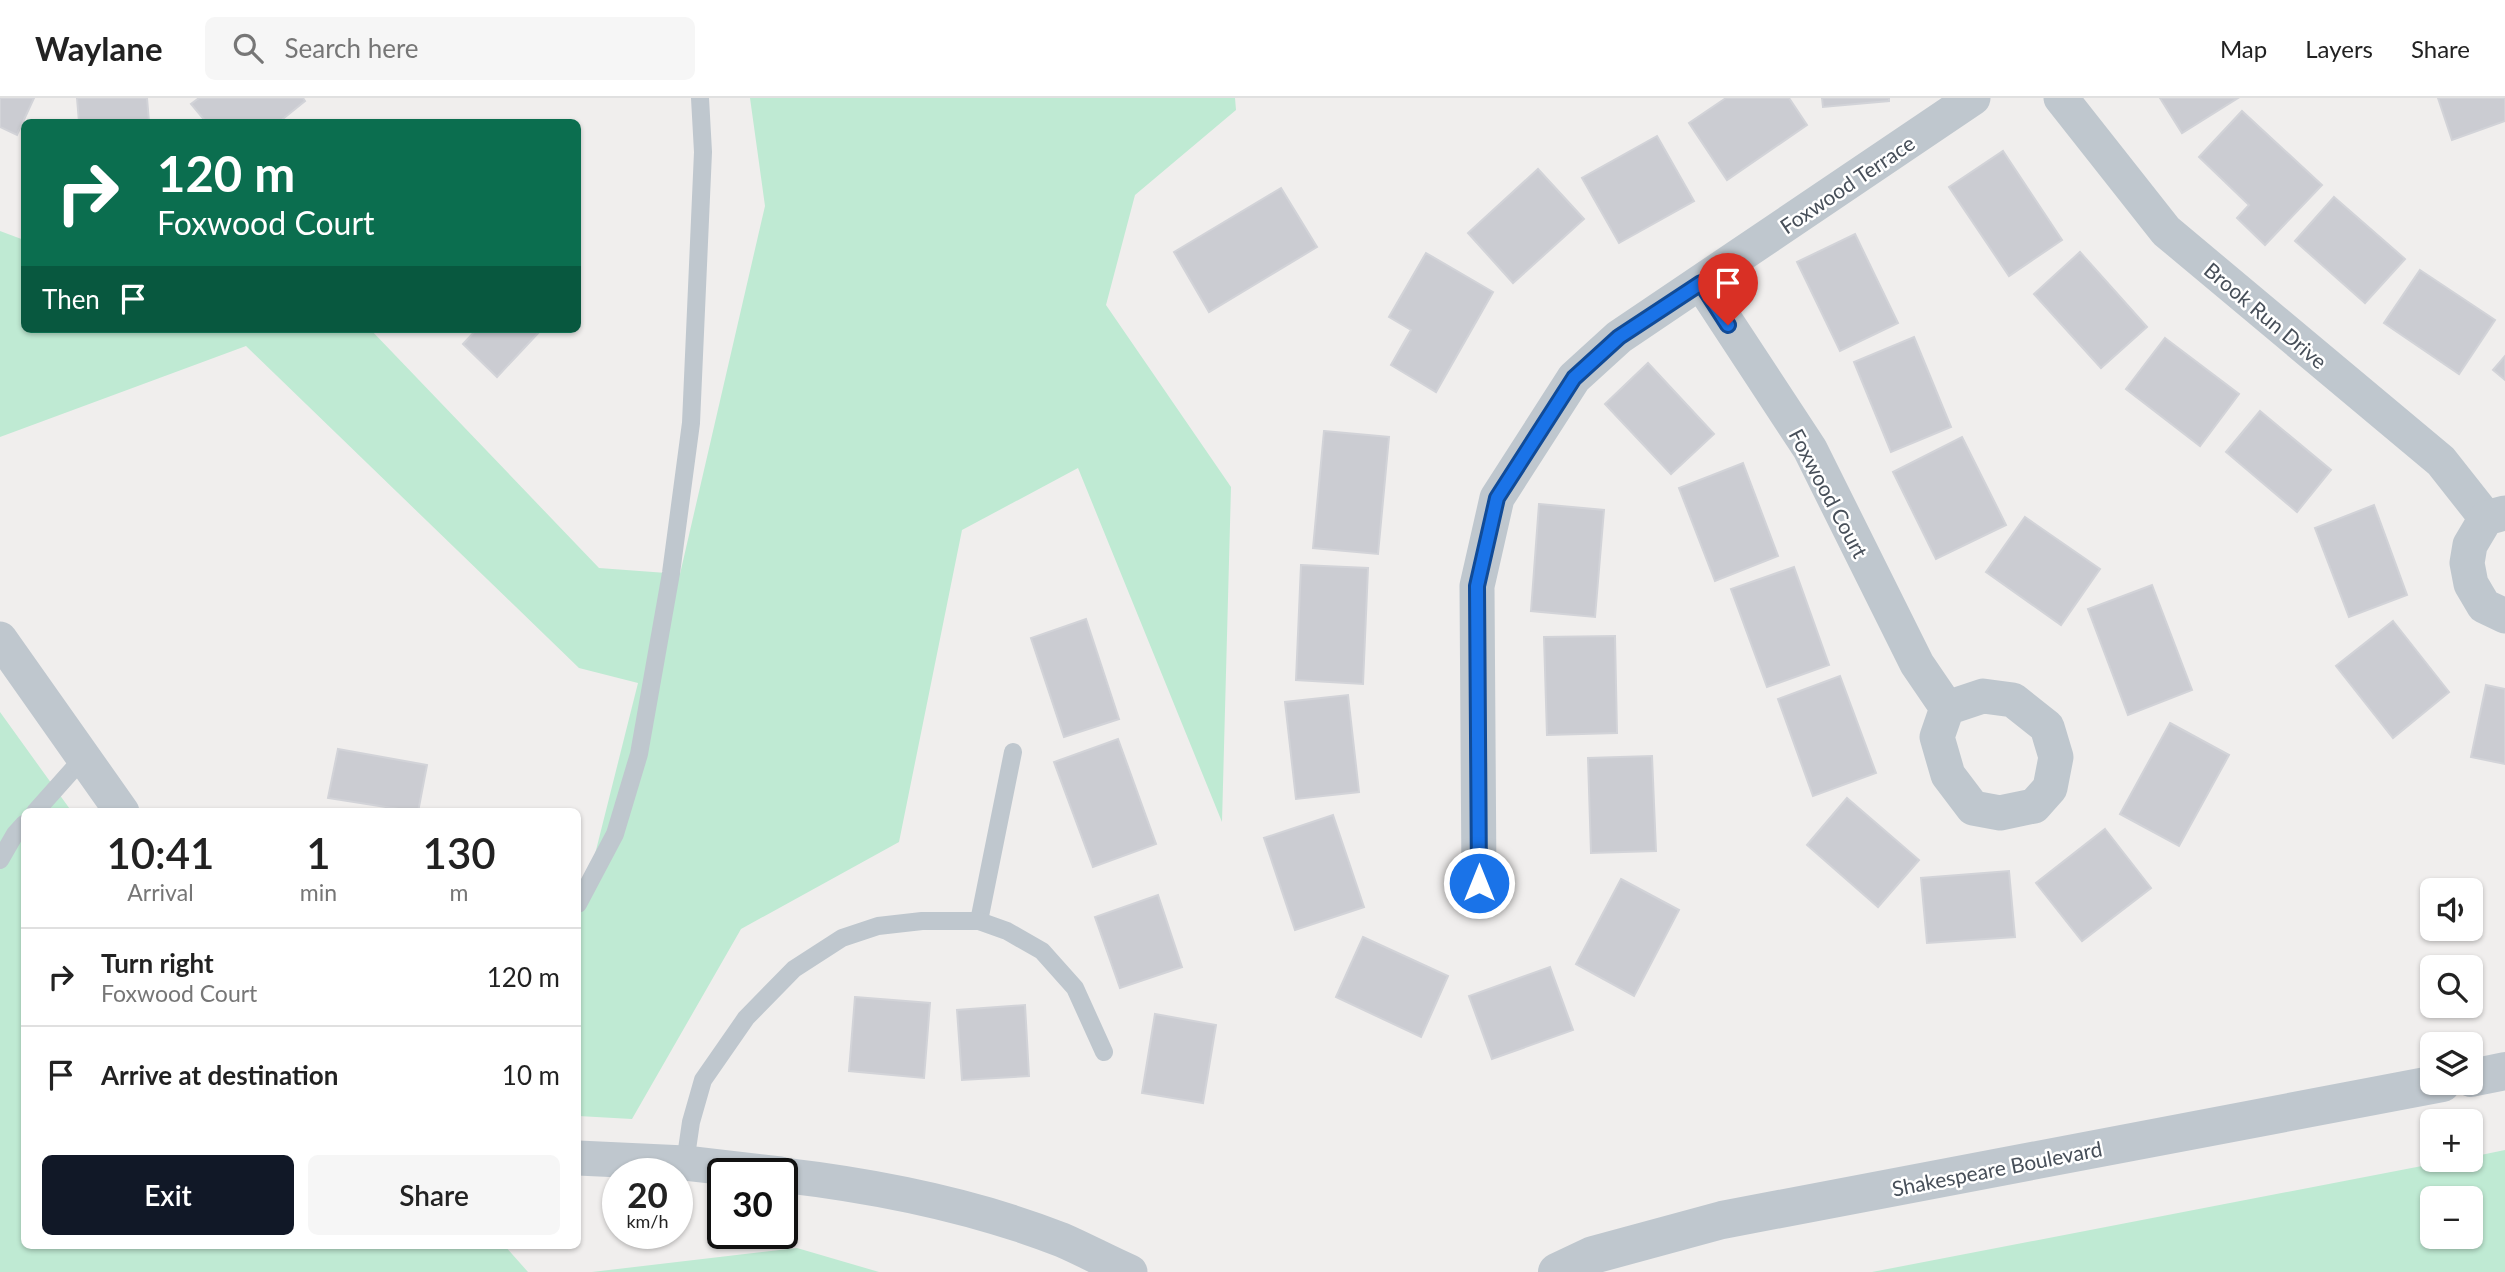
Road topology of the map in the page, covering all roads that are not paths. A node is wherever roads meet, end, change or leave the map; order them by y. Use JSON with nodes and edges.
{"nodes":[{"id":1,"x":700,"y":98,"type":"edge"},
{"id":2,"x":1973,"y":98,"type":"edge"},
{"id":3,"x":2062,"y":98,"type":"edge"},
{"id":4,"x":1701,"y":283,"type":"junction"},
{"id":5,"x":2496,"y":515,"type":"edge"},
{"id":6,"x":2505,"y":616,"type":"edge"},
{"id":7,"x":0,"y":639,"type":"edge"},
{"id":8,"x":1947,"y":708,"type":"dead end"},
{"id":9,"x":1013,"y":752,"type":"dead end"},
{"id":10,"x":84,"y":757,"type":"junction"},
{"id":11,"x":39,"y":808,"type":"edge"},
{"id":12,"x":119,"y":808,"type":"edge"},
{"id":13,"x":21,"y":827,"type":"edge"},
{"id":14,"x":0,"y":860,"type":"edge"},
{"id":15,"x":1479,"y":883,"type":"dead end"},
{"id":16,"x":581,"y":898,"type":"edge"},
{"id":17,"x":979,"y":921,"type":"junction"},
{"id":18,"x":1104,"y":1052,"type":"dead end"},
{"id":19,"x":2505,"y":1071,"type":"edge"},
{"id":20,"x":2483,"y":1076,"type":"edge"},
{"id":21,"x":2420,"y":1087,"type":"edge"},
{"id":22,"x":581,"y":1158,"type":"edge"},
{"id":23,"x":686,"y":1158,"type":"edge"},
{"id":24,"x":602,"y":1159,"type":"edge"},
{"id":25,"x":798,"y":1176,"type":"edge"},
{"id":26,"x":1130,"y":1272,"type":"edge"},
{"id":27,"x":1557,"y":1272,"type":"edge"}],
"edges":[{"from":1,"to":16,"type":"lane"},
{"from":2,"to":4,"type":"street","name":"Foxwood Terrace"},
{"from":3,"to":5,"type":"street","name":"Brook Run Drive"},
{"from":4,"to":8,"type":"street","name":"Foxwood Court"},
{"from":4,"to":15,"type":"street","name":"Foxwood Terrace"},
{"from":5,"to":6,"type":"street","name":"Brook Run Drive"},
{"from":7,"to":10,"type":"street"},
{"from":9,"to":17,"type":"lane"},
{"from":10,"to":11,"type":"lane"},
{"from":10,"to":12,"type":"street"},
{"from":13,"to":14,"type":"lane"},
{"from":17,"to":18,"type":"lane"},
{"from":17,"to":23,"type":"lane"},
{"from":19,"to":20,"type":"street"},
{"from":21,"to":27,"type":"street","name":"Shakespeare Boulevard"},
{"from":22,"to":24,"type":"street"},
{"from":25,"to":26,"type":"street"}]}
